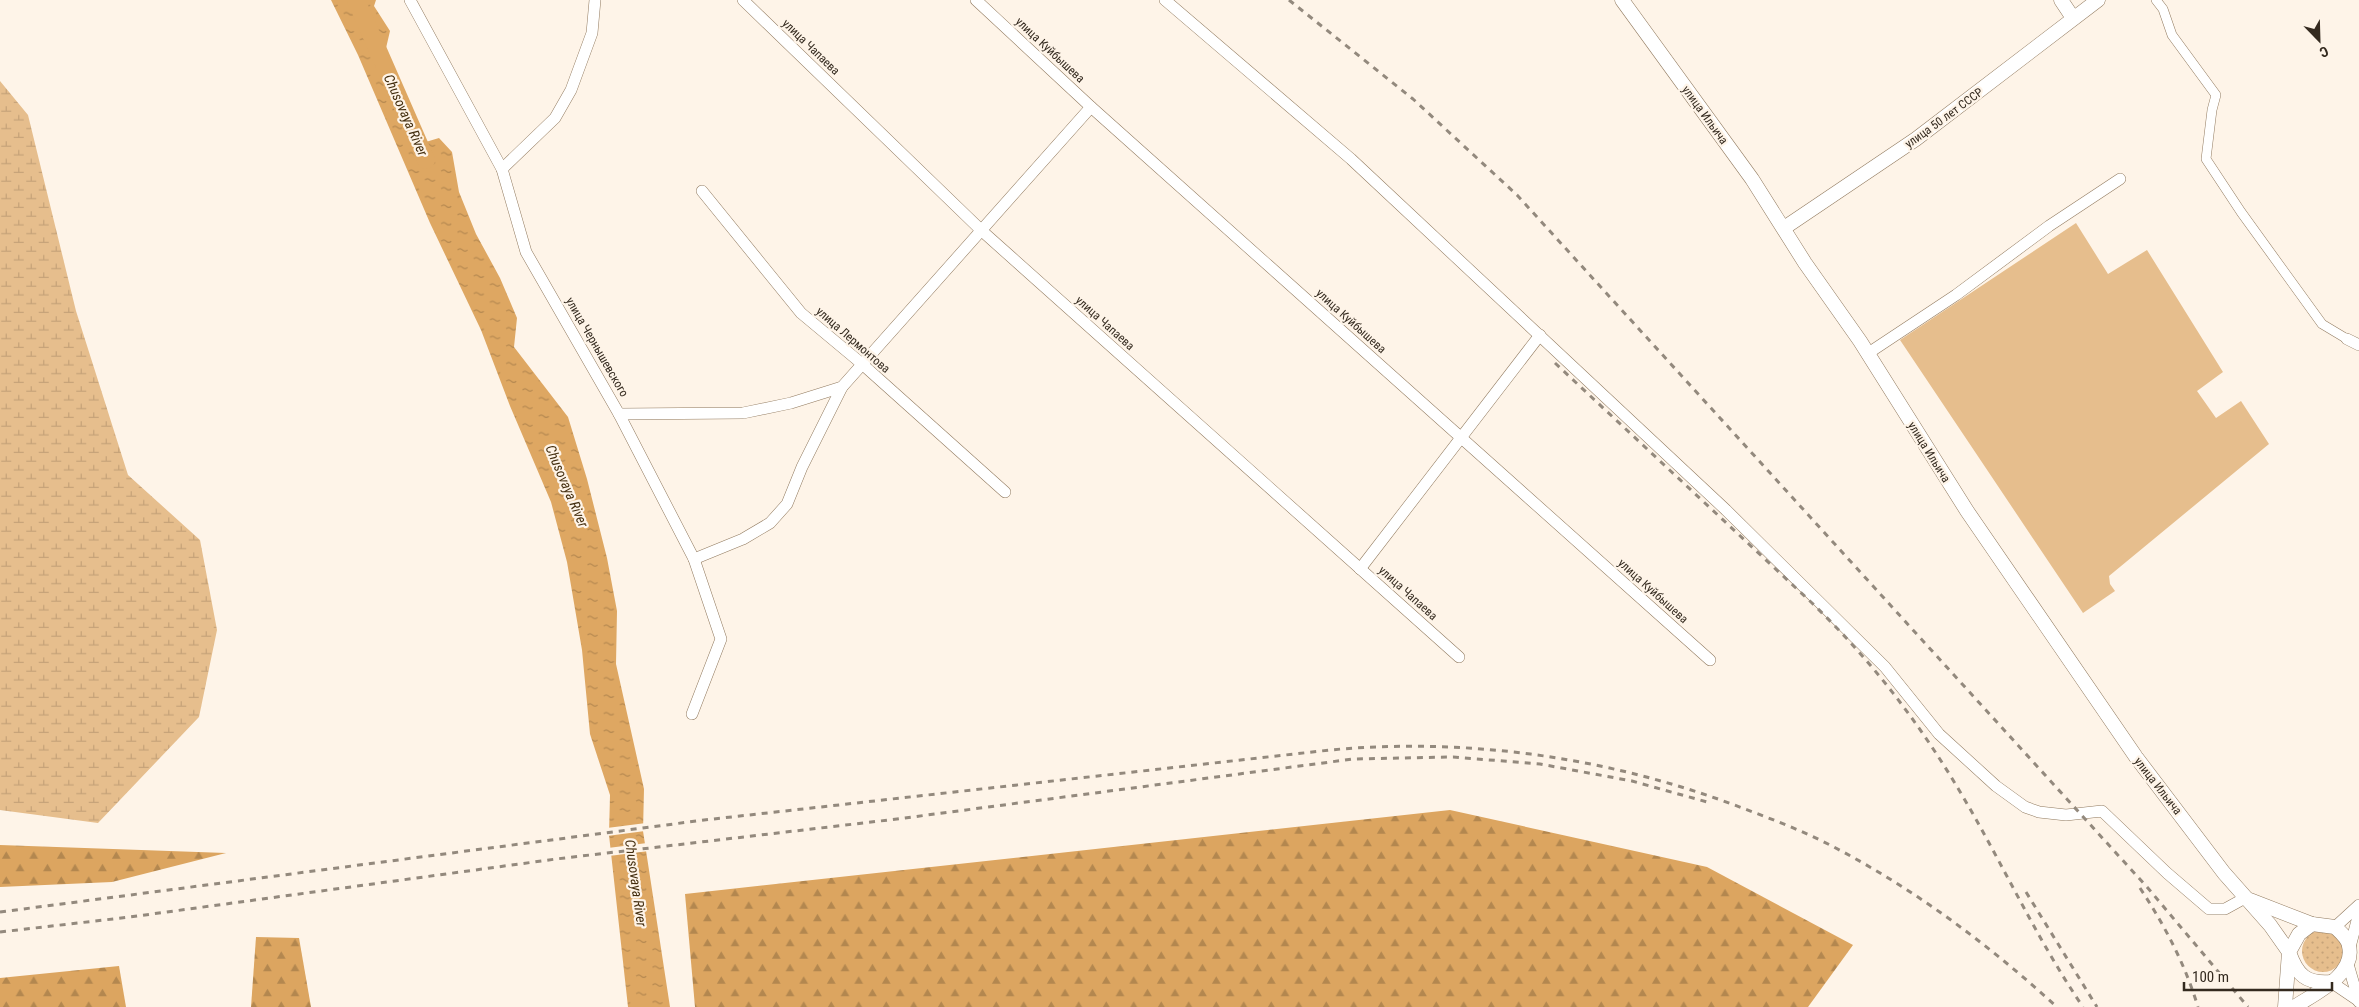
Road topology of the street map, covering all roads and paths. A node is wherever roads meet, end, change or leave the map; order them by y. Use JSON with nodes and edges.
{"nodes":[{"id":1,"x":410,"y":0,"type":"edge"},
{"id":2,"x":595,"y":0,"type":"edge"},
{"id":3,"x":743,"y":0,"type":"edge"},
{"id":4,"x":976,"y":0,"type":"edge"},
{"id":5,"x":1165,"y":0,"type":"edge"},
{"id":6,"x":1622,"y":0,"type":"edge"},
{"id":7,"x":2061,"y":0,"type":"edge"},
{"id":8,"x":2098,"y":0,"type":"edge"},
{"id":9,"x":2156,"y":0,"type":"edge"},
{"id":10,"x":2073,"y":18,"type":"junction"},
{"id":11,"x":1091,"y":107,"type":"junction"},
{"id":12,"x":502,"y":168,"type":"junction"},
{"id":13,"x":2120,"y":179,"type":"dead end"},
{"id":14,"x":702,"y":191,"type":"dead end"},
{"id":15,"x":1784,"y":228,"type":"junction"},
{"id":16,"x":982,"y":231,"type":"junction"},
{"id":17,"x":1540,"y":335,"type":"junction"},
{"id":18,"x":2347,"y":339,"type":"joint"},
{"id":19,"x":2359,"y":345,"type":"edge"},
{"id":20,"x":1867,"y":354,"type":"junction"},
{"id":21,"x":860,"y":363,"type":"junction"},
{"id":22,"x":842,"y":387,"type":"junction"},
{"id":23,"x":619,"y":414,"type":"junction"},
{"id":24,"x":1461,"y":439,"type":"junction"},
{"id":25,"x":1005,"y":492,"type":"dead end"},
{"id":26,"x":694,"y":559,"type":"junction"},
{"id":27,"x":1360,"y":568,"type":"junction"},
{"id":28,"x":1459,"y":657,"type":"dead end"},
{"id":29,"x":1710,"y":660,"type":"dead end"},
{"id":30,"x":692,"y":714,"type":"dead end"},
{"id":31,"x":2245,"y":898,"type":"junction"},
{"id":32,"x":2359,"y":905,"type":"edge"},
{"id":33,"x":2359,"y":913,"type":"edge"},
{"id":34,"x":2312,"y":924,"type":"junction"},
{"id":35,"x":2335,"y":927,"type":"junction"},
{"id":36,"x":2350,"y":947,"type":"junction"},
{"id":37,"x":2289,"y":952,"type":"junction"},
{"id":38,"x":2348,"y":964,"type":"junction"},
{"id":39,"x":2331,"y":982,"type":"junction"},
{"id":40,"x":2359,"y":1002,"type":"edge"},
{"id":41,"x":2286,"y":1007,"type":"edge"},
{"id":42,"x":2294,"y":1007,"type":"edge"}],
"edges":[{"from":1,"to":12,"type":"street","name":"улица Чернышевского"},
{"from":2,"to":12,"type":"street"},
{"from":3,"to":16,"type":"street","name":"улица Чапаева"},
{"from":4,"to":11,"type":"street","name":"улица Куйбышева"},
{"from":5,"to":17,"type":"street"},
{"from":6,"to":15,"type":"street","name":"улица Ильича"},
{"from":7,"to":10,"type":"street"},
{"from":8,"to":10,"type":"street","name":"улица 50 лет СССР"},
{"from":9,"to":18,"type":"street"},
{"from":10,"to":15,"type":"street","name":"улица 50 лет СССР"},
{"from":11,"to":16,"type":"street"},
{"from":11,"to":24,"type":"street","name":"улица Куйбышева"},
{"from":12,"to":23,"type":"street","name":"улица Чернышевского"},
{"from":13,"to":20,"type":"street"},
{"from":14,"to":21,"type":"street","name":"улица Лермонтова"},
{"from":15,"to":20,"type":"street","name":"улица Ильича"},
{"from":16,"to":21,"type":"street"},
{"from":16,"to":27,"type":"street","name":"улица Чапаева"},
{"from":17,"to":24,"type":"street"},
{"from":17,"to":31,"type":"street"},
{"from":18,"to":19,"type":"street"},
{"from":20,"to":31,"type":"street","name":"улица Ильича"},
{"from":21,"to":22,"type":"street"},
{"from":21,"to":25,"type":"street","name":"улица Лермонтова"},
{"from":22,"to":23,"type":"street"},
{"from":22,"to":26,"type":"street"},
{"from":23,"to":26,"type":"street","name":"улица Чернышевского"},
{"from":24,"to":27,"type":"street"},
{"from":24,"to":29,"type":"street","name":"улица Куйбышева"},
{"from":26,"to":30,"type":"street","name":"улица Чернышевского"},
{"from":27,"to":28,"type":"street","name":"улица Чапаева"},
{"from":31,"to":34,"type":"street"},
{"from":31,"to":37,"type":"street","name":"улица Ильича"},
{"from":32,"to":35,"type":"street"},
{"from":33,"to":36,"type":"street"},
{"from":34,"to":35,"type":"street"},
{"from":34,"to":37,"type":"street"},
{"from":35,"to":36,"type":"street"},
{"from":36,"to":38,"type":"street"},
{"from":37,"to":39,"type":"street"},
{"from":37,"to":41,"type":"street"},
{"from":38,"to":39,"type":"street"},
{"from":38,"to":40,"type":"street"},
{"from":39,"to":40,"type":"street"},
{"from":39,"to":42,"type":"street"}]}
